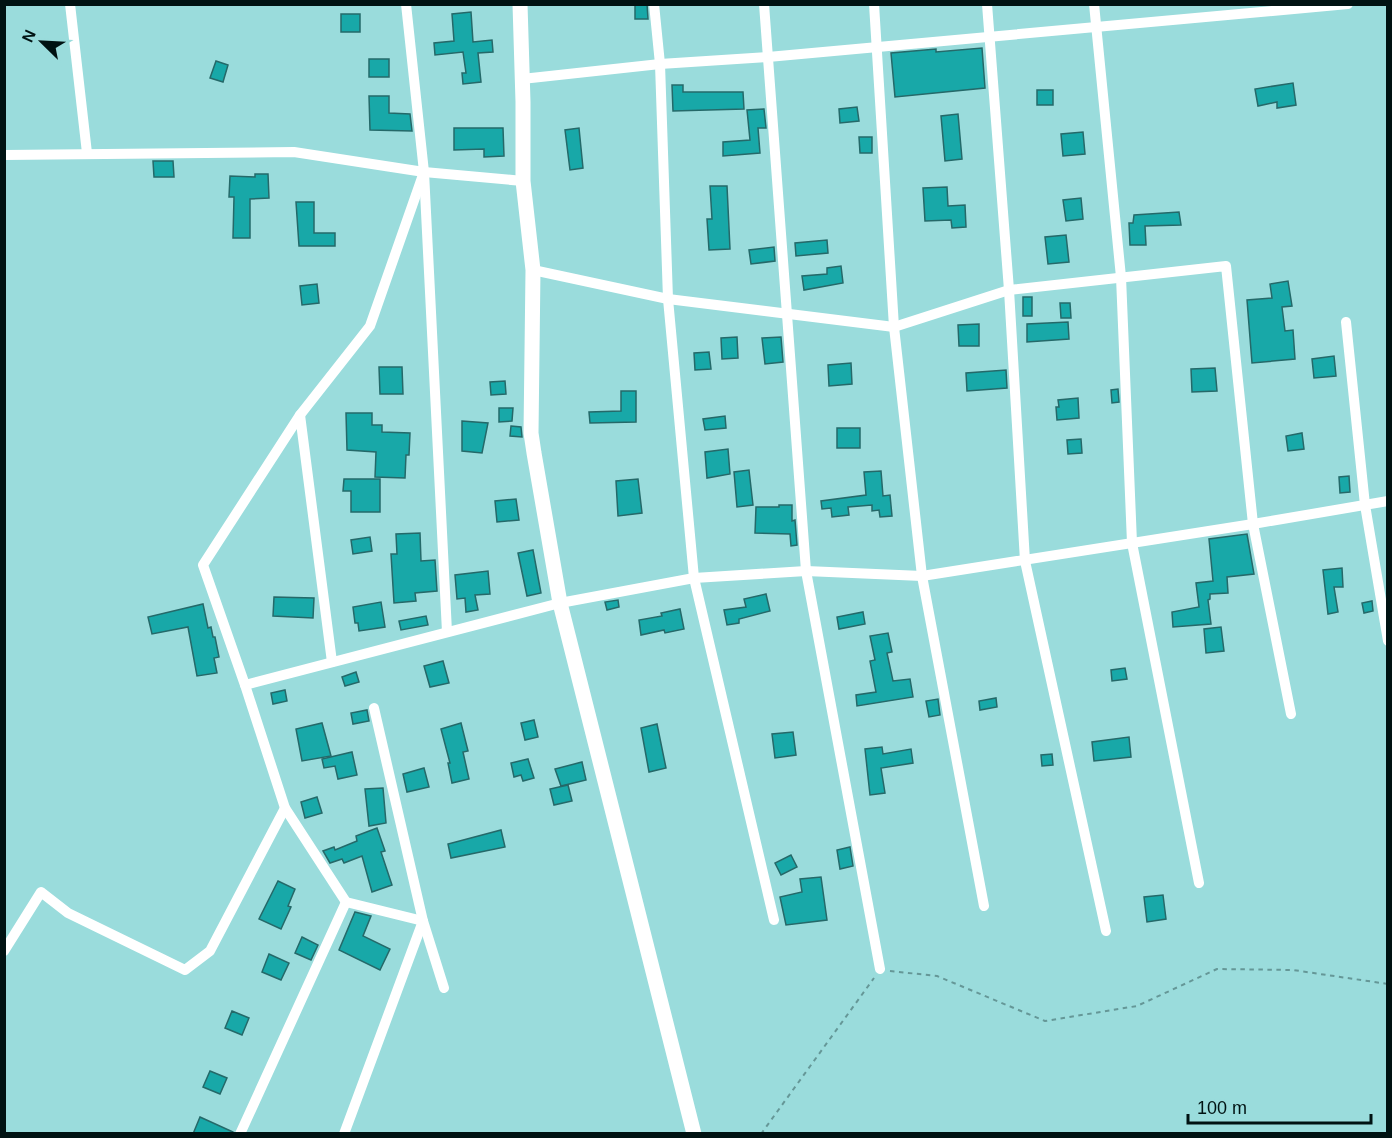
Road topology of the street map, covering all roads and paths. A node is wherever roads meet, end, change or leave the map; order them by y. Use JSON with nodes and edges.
{"nodes":[{"id":1,"x":70,"y":4,"type":"edge"},
{"id":2,"x":406,"y":4,"type":"edge"},
{"id":3,"x":520,"y":4,"type":"edge"},
{"id":4,"x":654,"y":4,"type":"edge"},
{"id":5,"x":764,"y":4,"type":"edge"},
{"id":6,"x":874,"y":4,"type":"edge"},
{"id":7,"x":987,"y":4,"type":"edge"},
{"id":8,"x":1094,"y":4,"type":"edge"},
{"id":9,"x":1348,"y":4,"type":"edge"},
{"id":10,"x":1096,"y":27,"type":"junction"},
{"id":11,"x":990,"y":37,"type":"junction"},
{"id":12,"x":878,"y":47,"type":"junction"},
{"id":13,"x":768,"y":57,"type":"junction"},
{"id":14,"x":660,"y":64,"type":"junction"},
{"id":15,"x":522,"y":79,"type":"junction"},
{"id":16,"x":87,"y":153,"type":"junction"},
{"id":17,"x":4,"y":155,"type":"edge"},
{"id":18,"x":424,"y":172,"type":"junction"},
{"id":19,"x":523,"y":181,"type":"junction"},
{"id":20,"x":533,"y":270,"type":"junction"},
{"id":21,"x":1121,"y":277,"type":"junction"},
{"id":22,"x":1009,"y":290,"type":"junction"},
{"id":23,"x":668,"y":299,"type":"junction"},
{"id":24,"x":788,"y":314,"type":"junction"},
{"id":25,"x":1346,"y":322,"type":"dead end"},
{"id":26,"x":894,"y":327,"type":"junction"},
{"id":27,"x":300,"y":415,"type":"junction"},
{"id":28,"x":1388,"y":501,"type":"edge"},
{"id":29,"x":1365,"y":505,"type":"junction"},
{"id":30,"x":1253,"y":524,"type":"junction"},
{"id":31,"x":1132,"y":543,"type":"junction"},
{"id":32,"x":1024,"y":561,"type":"junction"},
{"id":33,"x":806,"y":571,"type":"junction"},
{"id":34,"x":922,"y":576,"type":"junction"},
{"id":35,"x":694,"y":578,"type":"junction"},
{"id":36,"x":560,"y":603,"type":"junction"},
{"id":37,"x":447,"y":632,"type":"junction"},
{"id":38,"x":1388,"y":641,"type":"edge"},
{"id":39,"x":332,"y":662,"type":"junction"},
{"id":40,"x":245,"y":685,"type":"junction"},
{"id":41,"x":374,"y":708,"type":"dead end"},
{"id":42,"x":1291,"y":714,"type":"dead end"},
{"id":43,"x":285,"y":808,"type":"junction"},
{"id":44,"x":1199,"y":883,"type":"dead end"},
{"id":45,"x":346,"y":902,"type":"junction"},
{"id":46,"x":984,"y":906,"type":"dead end"},
{"id":47,"x":774,"y":920,"type":"dead end"},
{"id":48,"x":423,"y":921,"type":"junction"},
{"id":49,"x":1106,"y":931,"type":"dead end"},
{"id":50,"x":4,"y":951,"type":"edge"},
{"id":51,"x":880,"y":969,"type":"junction"},
{"id":52,"x":1388,"y":984,"type":"edge"},
{"id":53,"x":444,"y":988,"type":"dead end"},
{"id":54,"x":240,"y":1134,"type":"edge"},
{"id":55,"x":344,"y":1134,"type":"edge"},
{"id":56,"x":694,"y":1134,"type":"edge"},
{"id":57,"x":761,"y":1134,"type":"edge"}],
"edges":[{"from":1,"to":16,"type":"street"},
{"from":2,"to":18,"type":"street"},
{"from":3,"to":15,"type":"main road"},
{"from":4,"to":14,"type":"street"},
{"from":5,"to":13,"type":"street"},
{"from":6,"to":12,"type":"street"},
{"from":7,"to":11,"type":"street"},
{"from":8,"to":10,"type":"street"},
{"from":9,"to":10,"type":"street"},
{"from":10,"to":11,"type":"street"},
{"from":10,"to":21,"type":"street"},
{"from":11,"to":12,"type":"street"},
{"from":11,"to":22,"type":"street"},
{"from":12,"to":13,"type":"street"},
{"from":12,"to":26,"type":"street"},
{"from":13,"to":14,"type":"street"},
{"from":13,"to":24,"type":"street"},
{"from":14,"to":15,"type":"street"},
{"from":14,"to":23,"type":"street"},
{"from":15,"to":19,"type":"main road"},
{"from":16,"to":17,"type":"street"},
{"from":16,"to":18,"type":"street"},
{"from":18,"to":19,"type":"street"},
{"from":18,"to":27,"type":"street"},
{"from":18,"to":37,"type":"street"},
{"from":19,"to":20,"type":"main road"},
{"from":20,"to":23,"type":"street"},
{"from":20,"to":36,"type":"main road"},
{"from":21,"to":22,"type":"street"},
{"from":21,"to":30,"type":"street"},
{"from":21,"to":31,"type":"street"},
{"from":22,"to":26,"type":"street"},
{"from":22,"to":32,"type":"street"},
{"from":23,"to":24,"type":"street"},
{"from":23,"to":35,"type":"street"},
{"from":24,"to":26,"type":"street"},
{"from":24,"to":33,"type":"street"},
{"from":25,"to":29,"type":"street"},
{"from":26,"to":34,"type":"street"},
{"from":27,"to":39,"type":"street"},
{"from":27,"to":40,"type":"street"},
{"from":28,"to":29,"type":"street"},
{"from":29,"to":30,"type":"street"},
{"from":29,"to":38,"type":"street"},
{"from":30,"to":31,"type":"street"},
{"from":30,"to":42,"type":"street"},
{"from":31,"to":32,"type":"street"},
{"from":31,"to":44,"type":"street"},
{"from":32,"to":34,"type":"street"},
{"from":32,"to":49,"type":"street"},
{"from":33,"to":34,"type":"street"},
{"from":33,"to":35,"type":"street"},
{"from":33,"to":51,"type":"street"},
{"from":34,"to":46,"type":"street"},
{"from":35,"to":36,"type":"street"},
{"from":35,"to":47,"type":"street"},
{"from":36,"to":37,"type":"street"},
{"from":36,"to":56,"type":"main road"},
{"from":37,"to":39,"type":"street"},
{"from":39,"to":40,"type":"street"},
{"from":40,"to":43,"type":"street"},
{"from":41,"to":48,"type":"street"},
{"from":43,"to":45,"type":"street"},
{"from":43,"to":50,"type":"street"},
{"from":45,"to":48,"type":"street"},
{"from":45,"to":54,"type":"street"},
{"from":48,"to":53,"type":"street"},
{"from":48,"to":55,"type":"street"},
{"from":51,"to":52,"type":"path"},
{"from":51,"to":57,"type":"path"}]}
